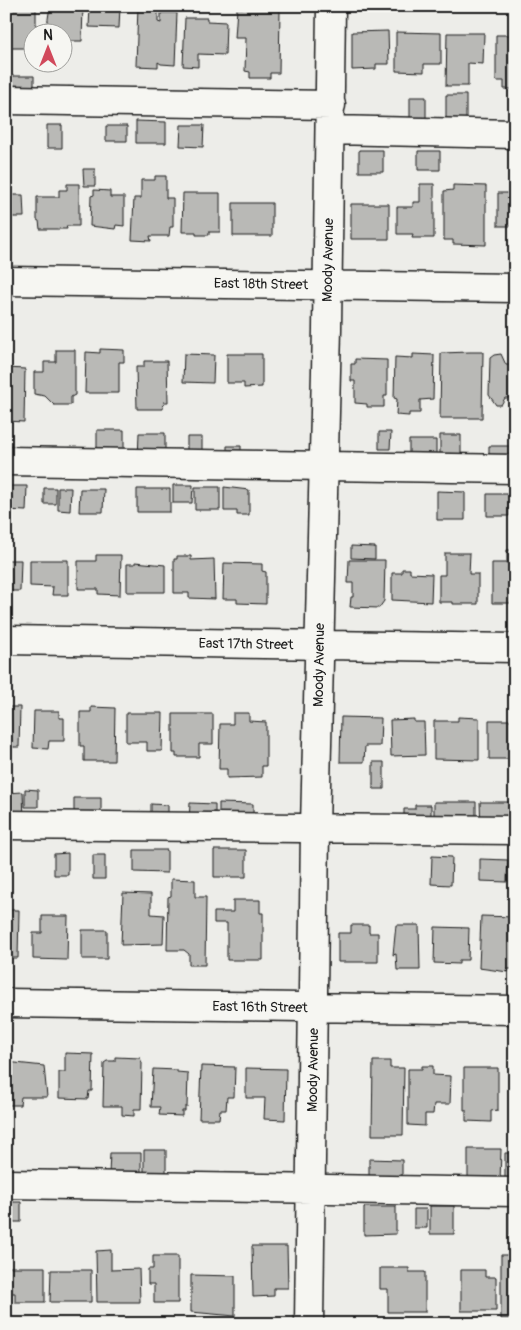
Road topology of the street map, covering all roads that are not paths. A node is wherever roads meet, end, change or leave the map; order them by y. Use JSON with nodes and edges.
{"nodes":[{"id":1,"x":331,"y":6,"type":"edge"},
{"id":2,"x":6,"y":100,"type":"edge"},
{"id":3,"x":331,"y":118,"type":"junction"},
{"id":4,"x":515,"y":134,"type":"edge"},
{"id":5,"x":6,"y":281,"type":"edge"},
{"id":6,"x":328,"y":285,"type":"junction"},
{"id":7,"x":515,"y":288,"type":"edge"},
{"id":8,"x":6,"y":461,"type":"edge"},
{"id":9,"x":323,"y":466,"type":"junction"},
{"id":10,"x":515,"y":469,"type":"edge"},
{"id":11,"x":6,"y":640,"type":"edge"},
{"id":12,"x":319,"y":645,"type":"junction"},
{"id":13,"x":515,"y":648,"type":"edge"},
{"id":14,"x":6,"y":826,"type":"edge"},
{"id":15,"x":315,"y":827,"type":"junction"},
{"id":16,"x":515,"y":830,"type":"edge"},
{"id":17,"x":6,"y":1003,"type":"edge"},
{"id":18,"x":314,"y":1008,"type":"junction"},
{"id":19,"x":515,"y":1010,"type":"edge"},
{"id":20,"x":6,"y":1184,"type":"edge"},
{"id":21,"x":311,"y":1188,"type":"junction"},
{"id":22,"x":515,"y":1192,"type":"edge"},
{"id":23,"x":309,"y":1324,"type":"edge"}],
"edges":[{"from":1,"to":3,"type":"street","name":"Moody Avenue"},
{"from":2,"to":3,"type":"street"},
{"from":3,"to":4,"type":"street"},
{"from":3,"to":6,"type":"street","name":"Moody Avenue"},
{"from":5,"to":6,"type":"street","name":"East 18th Street"},
{"from":6,"to":7,"type":"street","name":"East 18th Street"},
{"from":6,"to":9,"type":"street","name":"Moody Avenue"},
{"from":8,"to":9,"type":"street"},
{"from":9,"to":10,"type":"street"},
{"from":9,"to":12,"type":"street","name":"Moody Avenue"},
{"from":11,"to":12,"type":"street","name":"East 17th Street"},
{"from":12,"to":13,"type":"street","name":"East 17th Street"},
{"from":12,"to":15,"type":"street","name":"Moody Avenue"},
{"from":14,"to":15,"type":"street"},
{"from":15,"to":16,"type":"street"},
{"from":15,"to":18,"type":"street","name":"Moody Avenue"},
{"from":17,"to":18,"type":"street","name":"East 16th Street"},
{"from":18,"to":19,"type":"street","name":"East 16th Street"},
{"from":18,"to":21,"type":"street","name":"Moody Avenue"},
{"from":20,"to":21,"type":"street"},
{"from":21,"to":22,"type":"street"},
{"from":21,"to":23,"type":"street","name":"Moody Avenue"}]}
